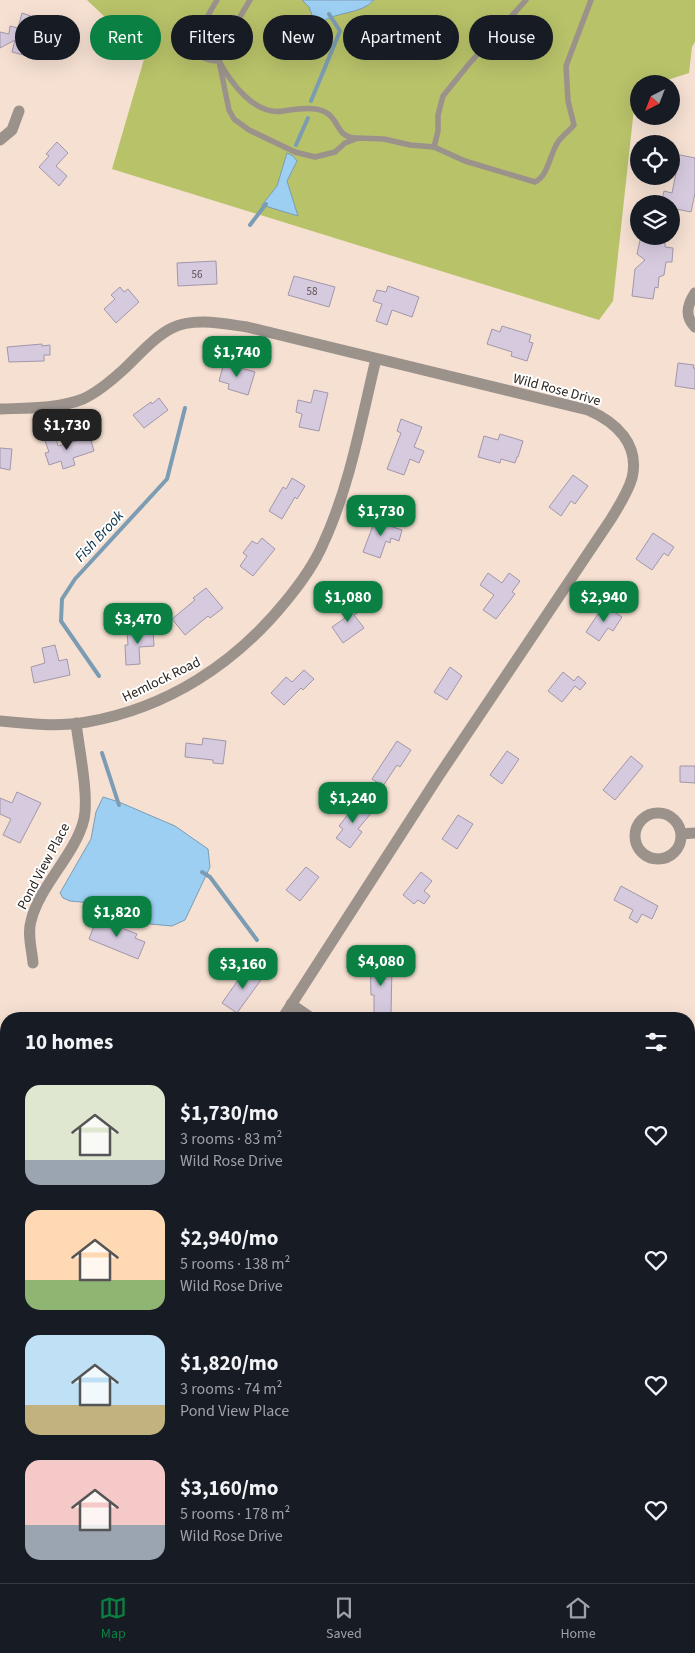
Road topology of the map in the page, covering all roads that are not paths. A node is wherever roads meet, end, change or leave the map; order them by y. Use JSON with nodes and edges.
{"nodes":[{"id":1,"x":217,"y":0,"type":"edge"},
{"id":2,"x":250,"y":0,"type":"edge"},
{"id":3,"x":526,"y":0,"type":"edge"},
{"id":4,"x":591,"y":0,"type":"edge"},
{"id":5,"x":219,"y":61,"type":"junction"},
{"id":6,"x":19,"y":111,"type":"dead end"},
{"id":7,"x":358,"y":138,"type":"junction"},
{"id":8,"x":0,"y":140,"type":"edge"},
{"id":9,"x":434,"y":147,"type":"junction"},
{"id":10,"x":695,"y":294,"type":"edge"},
{"id":11,"x":695,"y":327,"type":"edge"},
{"id":12,"x":376,"y":359,"type":"junction"},
{"id":13,"x":0,"y":409,"type":"edge"},
{"id":14,"x":0,"y":721,"type":"edge"},
{"id":15,"x":76,"y":723,"type":"junction"},
{"id":16,"x":695,"y":833,"type":"edge"},
{"id":17,"x":681,"y":834,"type":"junction"},
{"id":18,"x":33,"y":963,"type":"dead end"},
{"id":19,"x":291,"y":1004,"type":"junction"},
{"id":20,"x":286,"y":1012,"type":"edge"},
{"id":21,"x":303,"y":1012,"type":"edge"}],
"edges":[{"from":1,"to":5,"type":"lane"},
{"from":2,"to":5,"type":"lane"},
{"from":3,"to":9,"type":"lane"},
{"from":4,"to":9,"type":"lane"},
{"from":5,"to":7,"type":"lane"},
{"from":5,"to":7,"type":"lane"},
{"from":6,"to":8,"type":"street"},
{"from":7,"to":9,"type":"lane"},
{"from":10,"to":11,"type":"street"},
{"from":12,"to":13,"type":"street","name":"Wild Rose Drive"},
{"from":12,"to":15,"type":"street","name":"Hemlock Road"},
{"from":12,"to":19,"type":"street","name":"Wild Rose Drive"},
{"from":14,"to":15,"type":"street","name":"Hemlock Road"},
{"from":15,"to":18,"type":"street","name":"Pond View Place"},
{"from":16,"to":17,"type":"street"},
{"from":17,"to":17,"type":"street"},
{"from":19,"to":20,"type":"street","name":"Wild Rose Drive"},
{"from":19,"to":21,"type":"street"}]}
